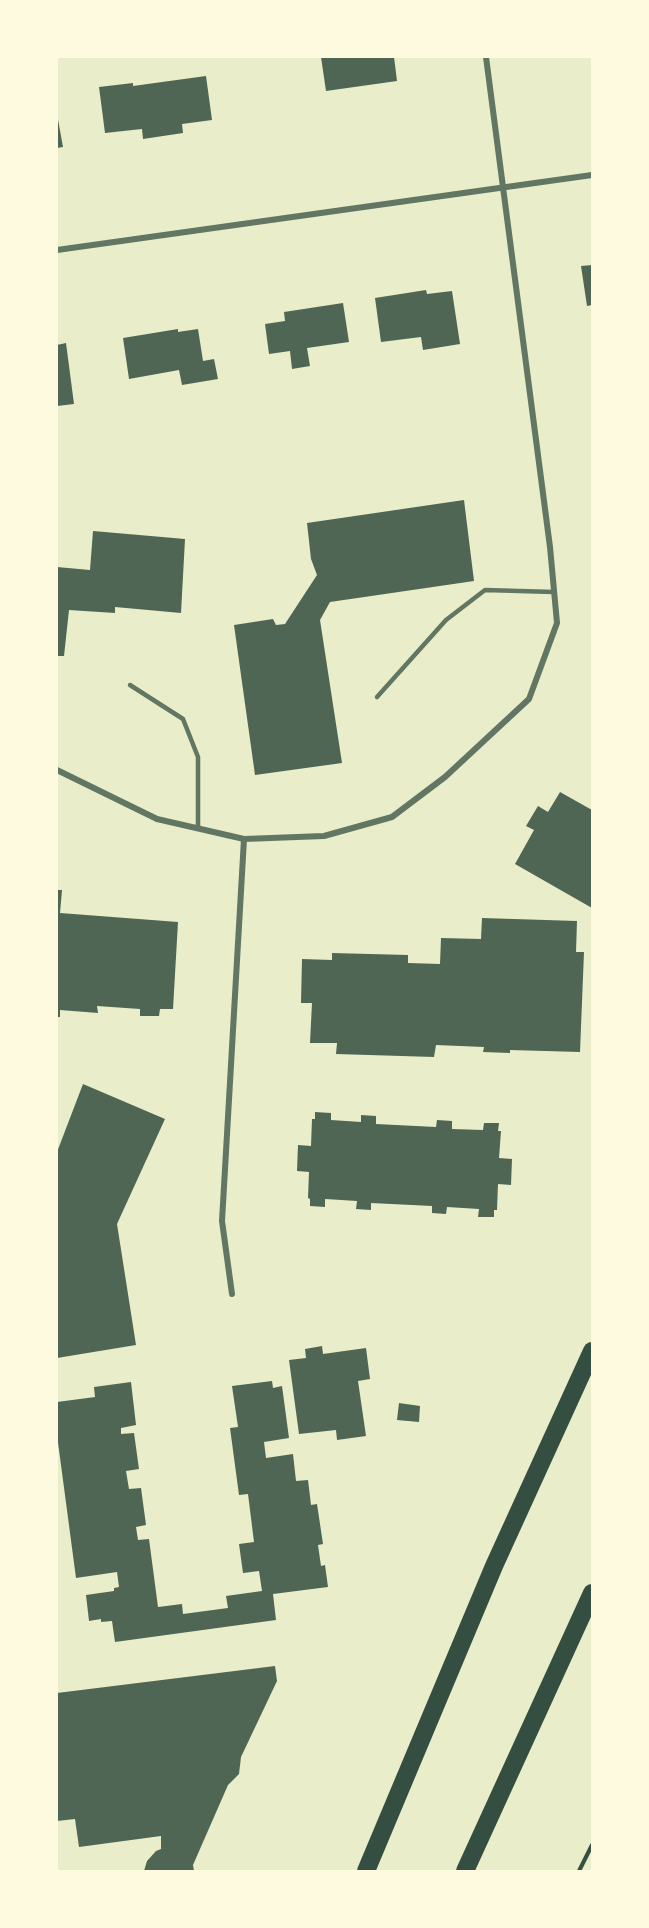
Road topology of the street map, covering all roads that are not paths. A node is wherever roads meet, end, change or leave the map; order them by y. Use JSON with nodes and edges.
{"nodes":[{"id":1,"x":486,"y":57,"type":"edge"},
{"id":2,"x":592,"y":175,"type":"edge"},
{"id":3,"x":504,"y":188,"type":"junction"},
{"id":4,"x":57,"y":250,"type":"edge"},
{"id":5,"x":554,"y":592,"type":"junction"},
{"id":6,"x":130,"y":685,"type":"dead end"},
{"id":7,"x":377,"y":698,"type":"dead end"},
{"id":8,"x":57,"y":770,"type":"edge"},
{"id":9,"x":198,"y":828,"type":"junction"},
{"id":10,"x":244,"y":839,"type":"junction"},
{"id":11,"x":232,"y":1294,"type":"dead end"},
{"id":12,"x":592,"y":1350,"type":"edge"},
{"id":13,"x":592,"y":1593,"type":"edge"},
{"id":14,"x":366,"y":1871,"type":"edge"},
{"id":15,"x":465,"y":1871,"type":"edge"}],
"edges":[{"from":1,"to":3,"type":"street"},
{"from":2,"to":3,"type":"street"},
{"from":3,"to":4,"type":"street"},
{"from":3,"to":5,"type":"street"},
{"from":5,"to":7,"type":"lane"},
{"from":5,"to":10,"type":"street"},
{"from":6,"to":9,"type":"lane"},
{"from":8,"to":9,"type":"street"},
{"from":9,"to":10,"type":"street"},
{"from":10,"to":11,"type":"street"},
{"from":12,"to":14,"type":"highway"},
{"from":13,"to":15,"type":"highway"}]}
